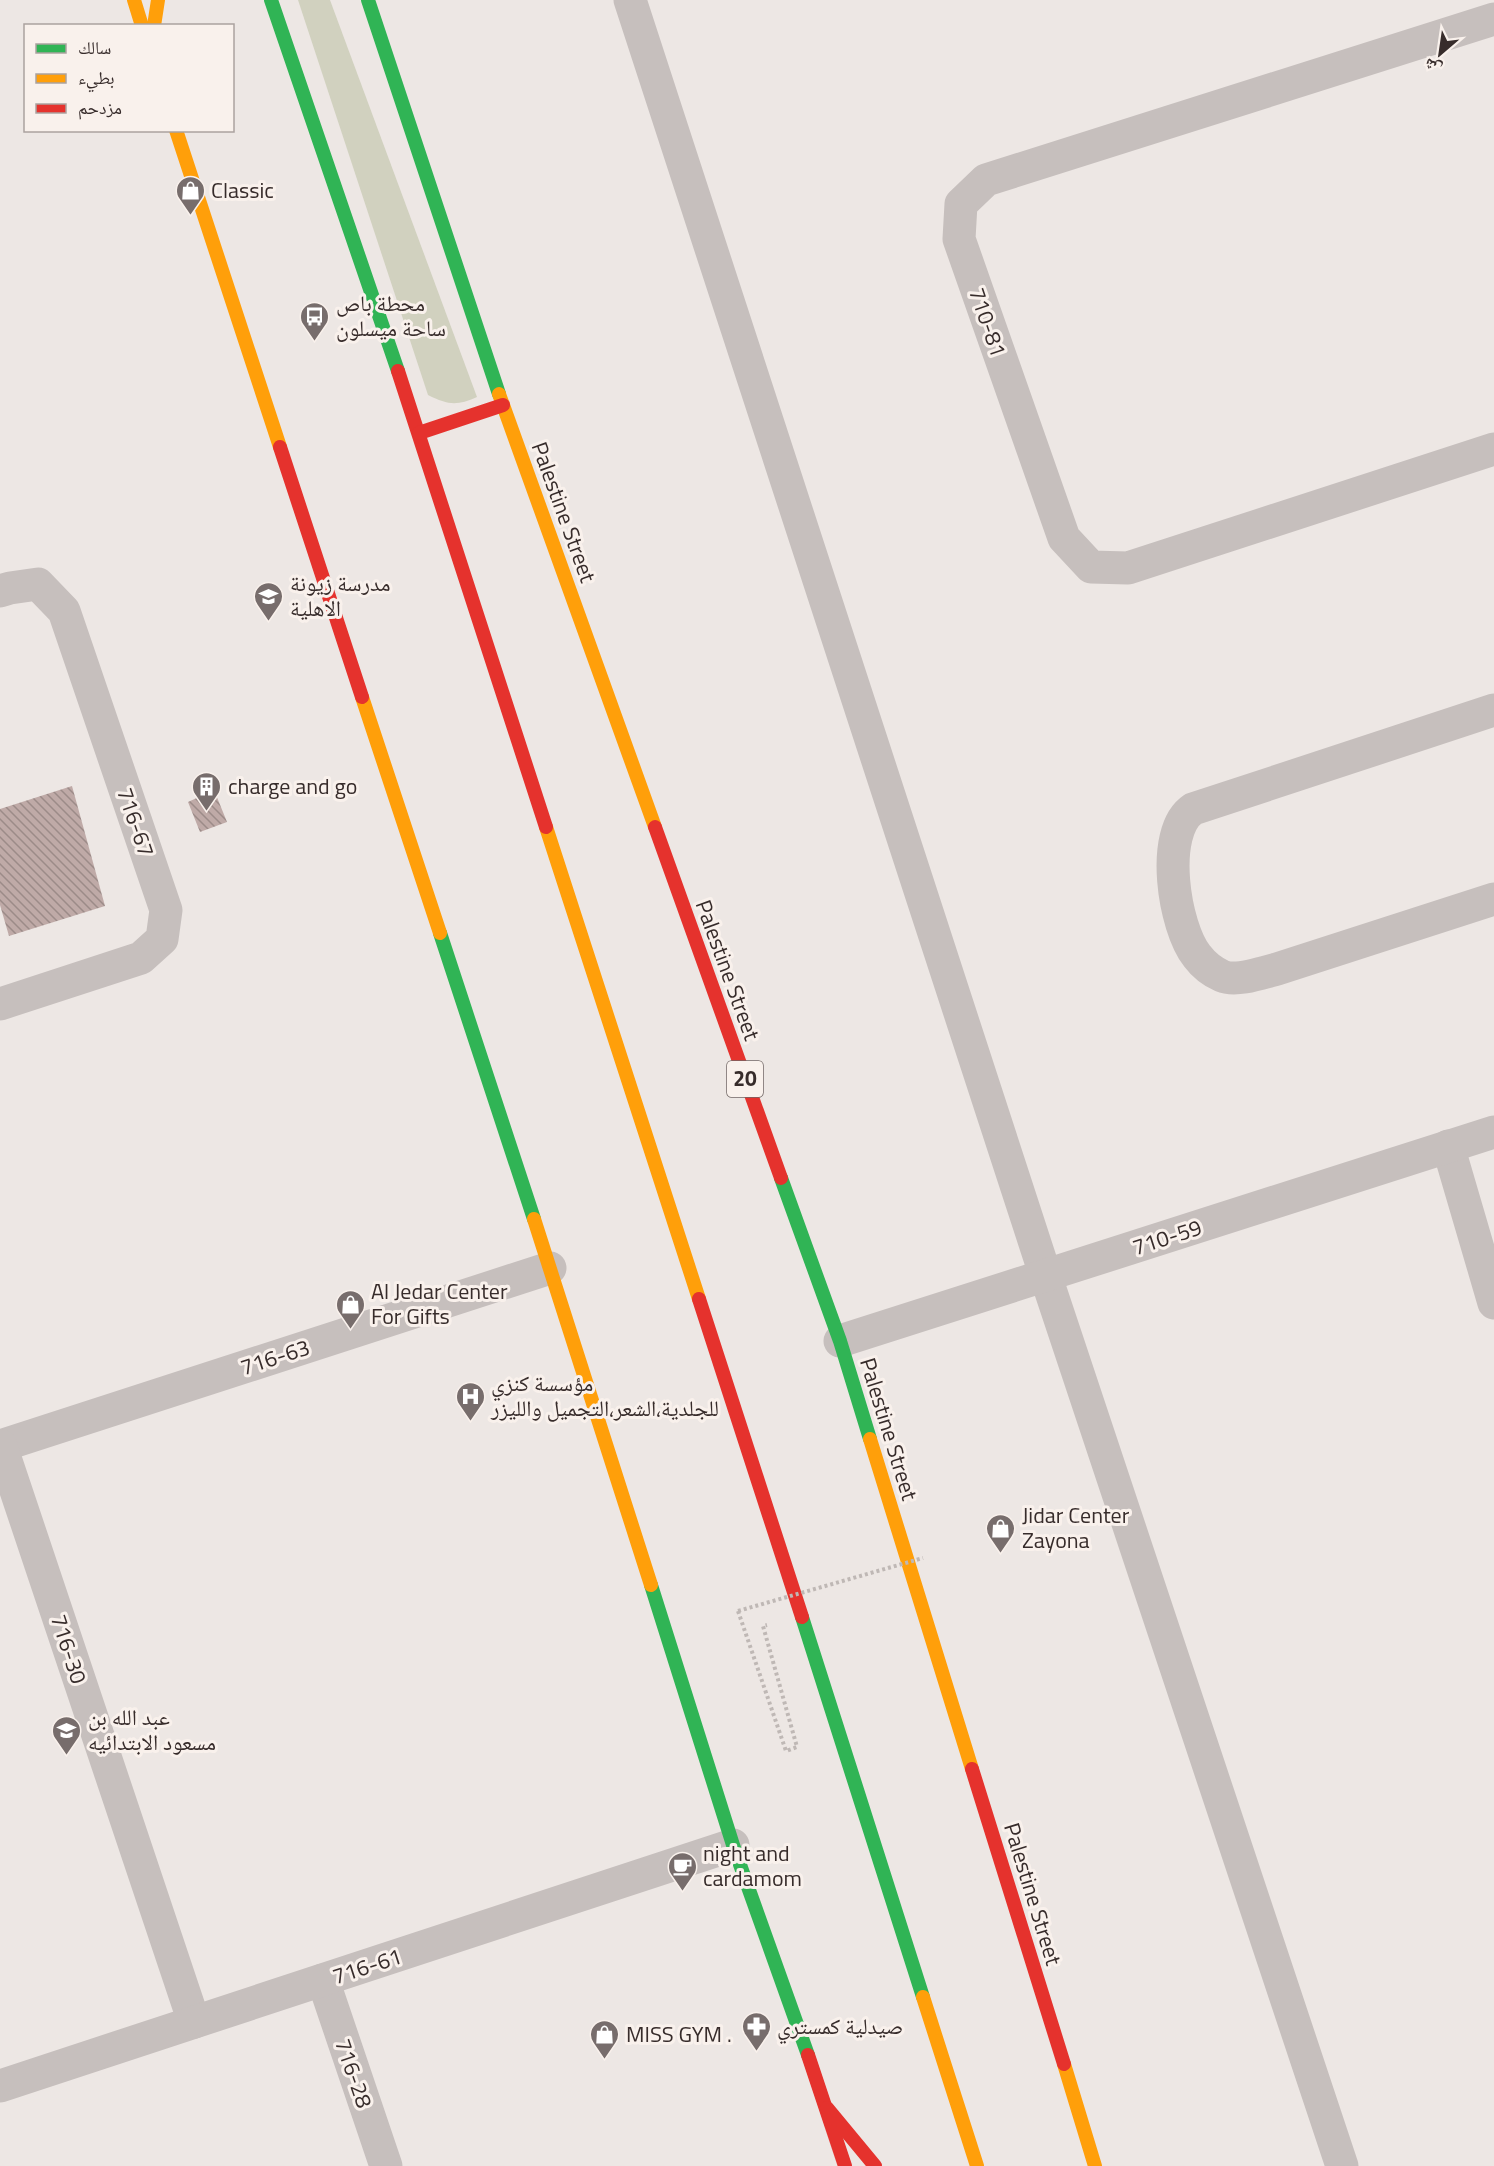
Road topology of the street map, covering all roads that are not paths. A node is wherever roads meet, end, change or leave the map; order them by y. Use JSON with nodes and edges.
{"nodes":[{"id":1,"x":134,"y":0,"type":"edge"},
{"id":2,"x":158,"y":0,"type":"edge"},
{"id":3,"x":271,"y":0,"type":"edge"},
{"id":4,"x":368,"y":0,"type":"edge"},
{"id":5,"x":630,"y":0,"type":"edge"},
{"id":6,"x":1494,"y":19,"type":"edge"},
{"id":7,"x":141,"y":24,"type":"edge"},
{"id":8,"x":154,"y":24,"type":"edge"},
{"id":9,"x":177,"y":132,"type":"edge"},
{"id":10,"x":503,"y":405,"type":"junction"},
{"id":11,"x":418,"y":433,"type":"junction"},
{"id":12,"x":1494,"y":449,"type":"edge"},
{"id":13,"x":0,"y":591,"type":"edge"},
{"id":14,"x":1494,"y":710,"type":"edge"},
{"id":15,"x":1494,"y":899,"type":"edge"},
{"id":16,"x":0,"y":1004,"type":"edge"},
{"id":17,"x":1494,"y":1131,"type":"edge"},
{"id":18,"x":1448,"y":1146,"type":"junction"},
{"id":19,"x":550,"y":1268,"type":"junction"},
{"id":20,"x":1046,"y":1277,"type":"junction"},
{"id":21,"x":1494,"y":1303,"type":"edge"},
{"id":22,"x":840,"y":1341,"type":"junction"},
{"id":23,"x":1,"y":1446,"type":"edge"},
{"id":24,"x":733,"y":1845,"type":"junction"},
{"id":25,"x":323,"y":1980,"type":"junction"},
{"id":26,"x":194,"y":2022,"type":"junction"},
{"id":27,"x":0,"y":2086,"type":"edge"},
{"id":28,"x":826,"y":2108,"type":"junction"},
{"id":29,"x":386,"y":2166,"type":"edge"},
{"id":30,"x":844,"y":2166,"type":"edge"},
{"id":31,"x":875,"y":2166,"type":"edge"},
{"id":32,"x":977,"y":2166,"type":"edge"},
{"id":33,"x":1095,"y":2166,"type":"edge"},
{"id":34,"x":1342,"y":2166,"type":"edge"}],
"edges":[{"from":1,"to":7,"type":"main road"},
{"from":2,"to":8,"type":"main road"},
{"from":3,"to":11,"type":"main road"},
{"from":4,"to":10,"type":"main road","name":"Palestine Street","number":"20"},
{"from":5,"to":20,"type":"street"},
{"from":6,"to":12,"type":"street","name":"710-81"},
{"from":9,"to":19,"type":"main road"},
{"from":10,"to":11,"type":"main road"},
{"from":10,"to":22,"type":"main road","name":"Palestine Street","number":"20"},
{"from":11,"to":32,"type":"main road"},
{"from":13,"to":16,"type":"street","name":"716-67"},
{"from":14,"to":15,"type":"street"},
{"from":17,"to":18,"type":"street","name":"710-59"},
{"from":18,"to":20,"type":"street","name":"710-59"},
{"from":18,"to":21,"type":"street"},
{"from":19,"to":23,"type":"street","name":"716-63"},
{"from":19,"to":24,"type":"main road"},
{"from":20,"to":22,"type":"street","name":"710-59"},
{"from":20,"to":34,"type":"street"},
{"from":22,"to":33,"type":"main road","name":"Palestine Street","number":"20"},
{"from":23,"to":26,"type":"street","name":"716-30"},
{"from":24,"to":25,"type":"street","name":"716-61"},
{"from":24,"to":28,"type":"main road"},
{"from":25,"to":26,"type":"street","name":"716-61"},
{"from":25,"to":29,"type":"street","name":"716-28"},
{"from":26,"to":27,"type":"street","name":"716-61"},
{"from":28,"to":30,"type":"main road"},
{"from":28,"to":31,"type":"main road"}]}
